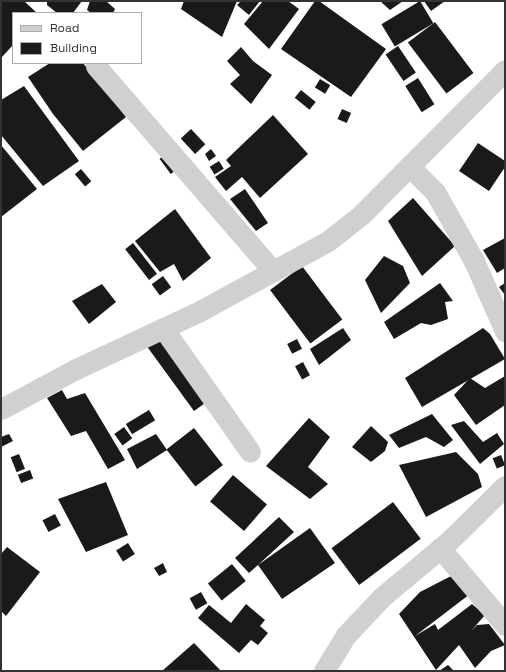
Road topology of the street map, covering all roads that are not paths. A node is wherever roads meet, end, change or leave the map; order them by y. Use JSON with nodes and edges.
{"nodes":[{"id":1,"x":96,"y":66,"type":"dead end"},
{"id":2,"x":505,"y":70,"type":"edge"},
{"id":3,"x":409,"y":166,"type":"junction"},
{"id":4,"x":274,"y":271,"type":"junction"},
{"id":5,"x":163,"y":328,"type":"junction"},
{"id":6,"x":505,"y":331,"type":"edge"},
{"id":7,"x":1,"y":409,"type":"edge"},
{"id":8,"x":250,"y":452,"type":"dead end"},
{"id":9,"x":505,"y":486,"type":"edge"},
{"id":10,"x":440,"y":548,"type":"junction"},
{"id":11,"x":505,"y":625,"type":"edge"},
{"id":12,"x":333,"y":666,"type":"edge"}],
"edges":[{"from":1,"to":4,"type":"street"},
{"from":2,"to":3,"type":"street"},
{"from":3,"to":4,"type":"street"},
{"from":3,"to":6,"type":"street"},
{"from":4,"to":5,"type":"street"},
{"from":5,"to":7,"type":"street"},
{"from":5,"to":8,"type":"street"},
{"from":9,"to":10,"type":"street"},
{"from":10,"to":11,"type":"street"},
{"from":10,"to":12,"type":"street"}]}
